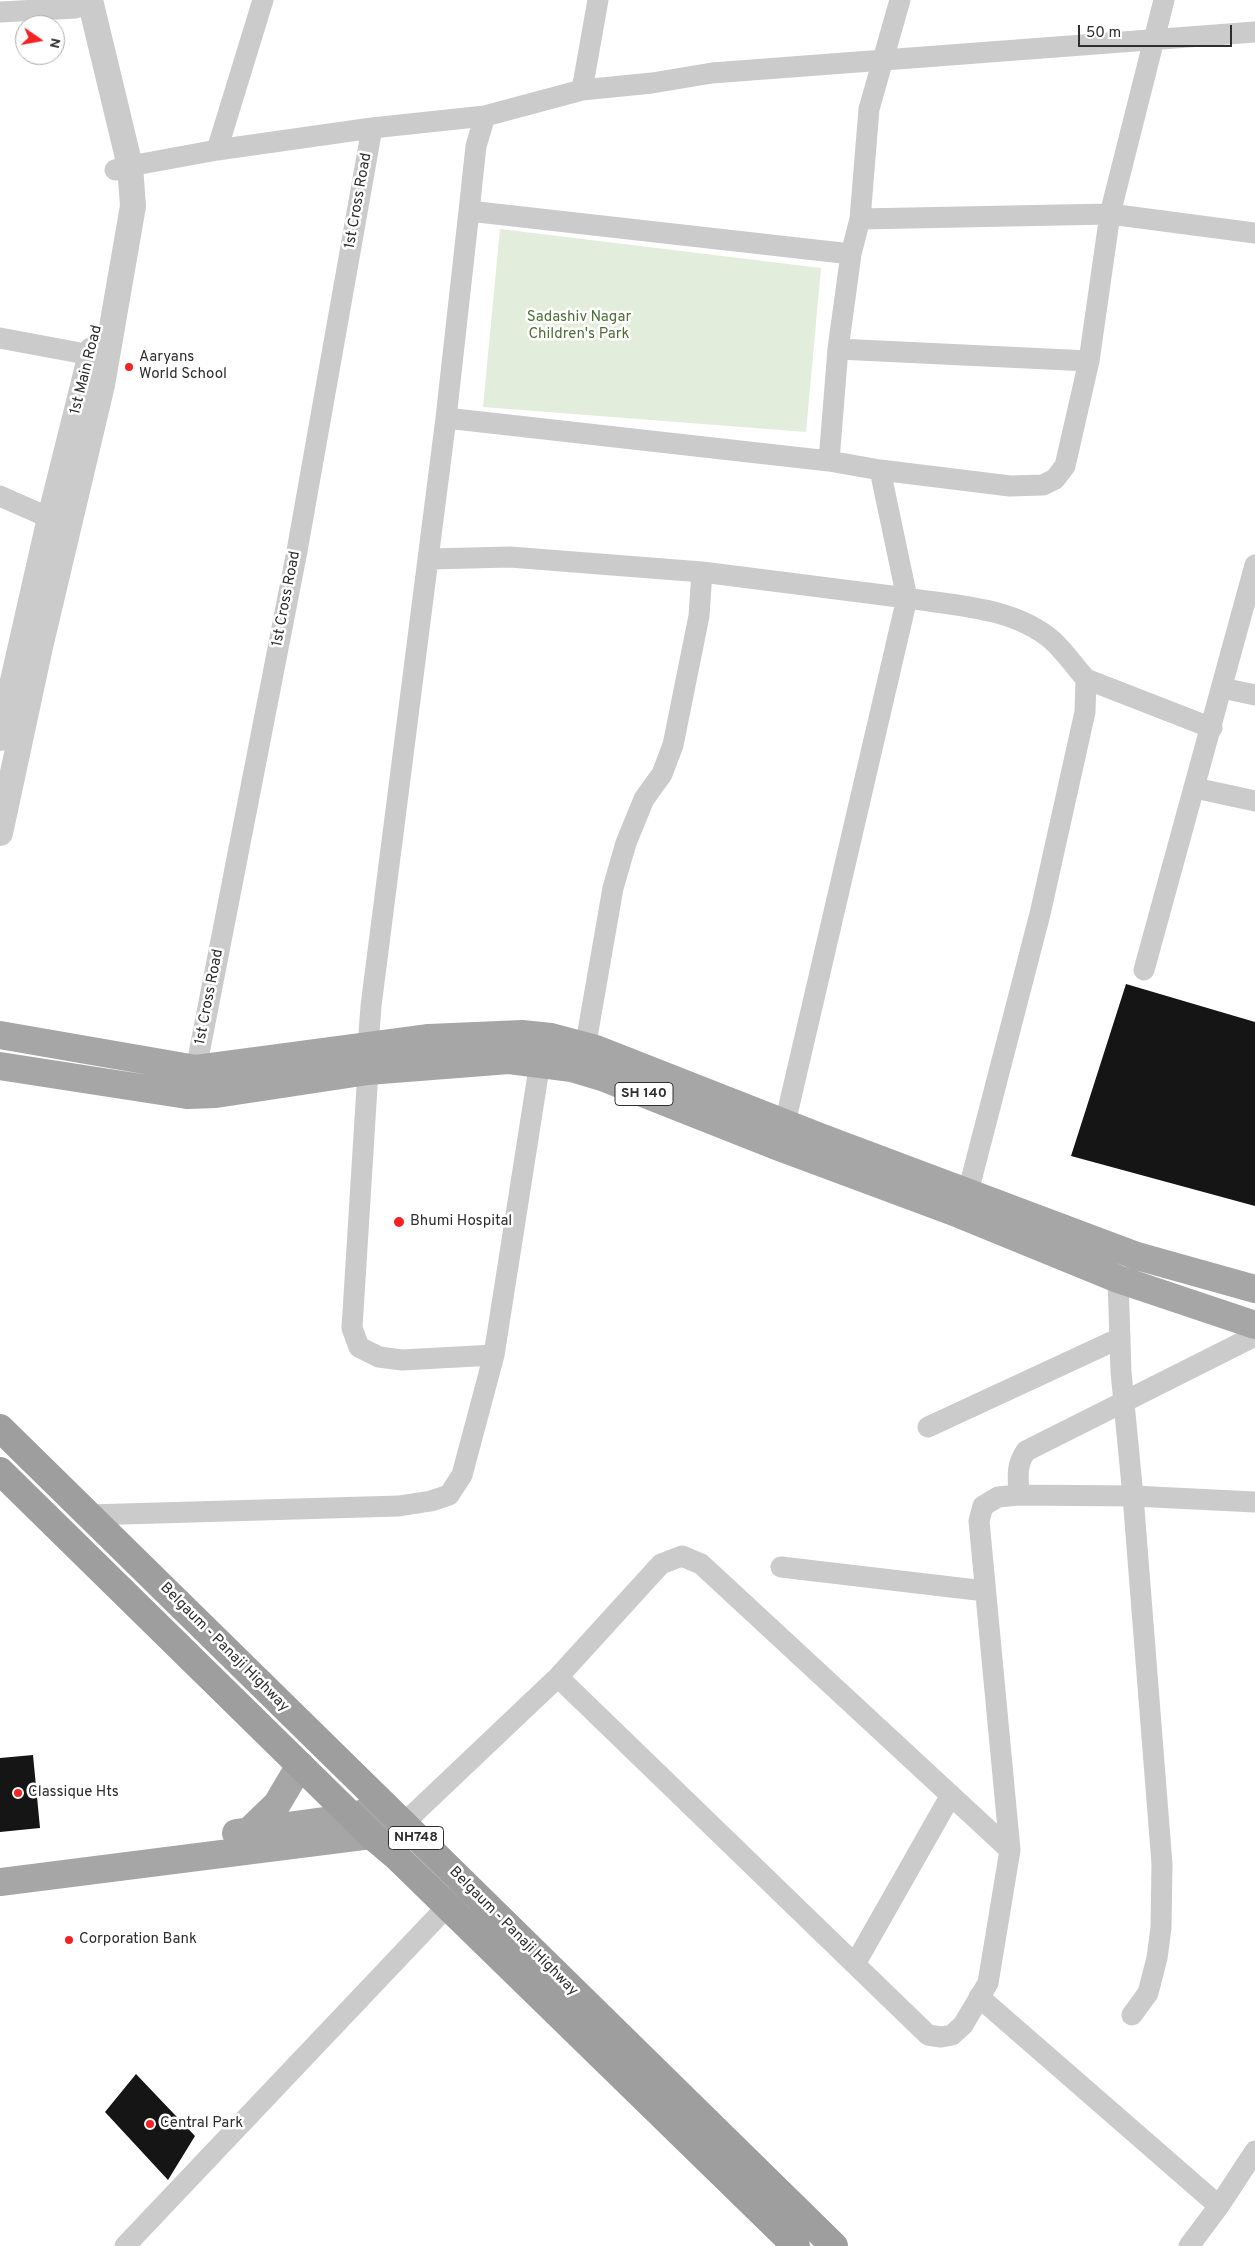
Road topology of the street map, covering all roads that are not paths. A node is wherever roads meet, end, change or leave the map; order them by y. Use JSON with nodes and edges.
{"nodes":[{"id":1,"x":263,"y":0,"type":"edge"},
{"id":2,"x":598,"y":0,"type":"edge"},
{"id":3,"x":900,"y":0,"type":"edge"},
{"id":4,"x":1164,"y":0,"type":"edge"},
{"id":5,"x":80,"y":3,"type":"edge"},
{"id":6,"x":0,"y":12,"type":"edge"},
{"id":7,"x":1255,"y":32,"type":"edge"},
{"id":8,"x":1155,"y":40,"type":"junction"},
{"id":9,"x":881,"y":61,"type":"junction"},
{"id":10,"x":582,"y":90,"type":"junction"},
{"id":11,"x":485,"y":116,"type":"junction"},
{"id":12,"x":372,"y":128,"type":"junction"},
{"id":13,"x":217,"y":150,"type":"junction"},
{"id":14,"x":123,"y":168,"type":"junction"},
{"id":15,"x":469,"y":211,"type":"junction"},
{"id":16,"x":1110,"y":214,"type":"junction"},
{"id":17,"x":860,"y":219,"type":"junction"},
{"id":18,"x":1255,"y":233,"type":"edge"},
{"id":19,"x":851,"y":254,"type":"junction"},
{"id":20,"x":0,"y":338,"type":"edge"},
{"id":21,"x":838,"y":349,"type":"junction"},
{"id":22,"x":91,"y":355,"type":"junction"},
{"id":23,"x":1089,"y":361,"type":"junction"},
{"id":24,"x":446,"y":418,"type":"junction"},
{"id":25,"x":829,"y":460,"type":"junction"},
{"id":26,"x":880,"y":470,"type":"junction"},
{"id":27,"x":0,"y":496,"type":"edge"},
{"id":28,"x":50,"y":518,"type":"junction"},
{"id":29,"x":430,"y":558,"type":"junction"},
{"id":30,"x":702,"y":572,"type":"junction"},
{"id":31,"x":1254,"y":575,"type":"edge"},
{"id":32,"x":907,"y":598,"type":"junction"},
{"id":33,"x":1086,"y":679,"type":"junction"},
{"id":34,"x":1222,"y":688,"type":"junction"},
{"id":35,"x":1255,"y":695,"type":"edge"},
{"id":36,"x":1212,"y":728,"type":"junction"},
{"id":37,"x":0,"y":738,"type":"edge"},
{"id":38,"x":1195,"y":788,"type":"junction"},
{"id":39,"x":1255,"y":801,"type":"edge"},
{"id":40,"x":0,"y":833,"type":"edge"},
{"id":41,"x":1144,"y":970,"type":"dead end"},
{"id":42,"x":0,"y":1034,"type":"edge"},
{"id":43,"x":584,"y":1058,"type":"junction"},
{"id":44,"x":368,"y":1059,"type":"junction"},
{"id":45,"x":540,"y":1062,"type":"junction"},
{"id":46,"x":0,"y":1066,"type":"edge"},
{"id":47,"x":196,"y":1069,"type":"junction"},
{"id":48,"x":785,"y":1123,"type":"junction"},
{"id":49,"x":968,"y":1192,"type":"junction"},
{"id":50,"x":1118,"y":1279,"type":"junction"},
{"id":51,"x":1255,"y":1289,"type":"edge"},
{"id":52,"x":1255,"y":1325,"type":"edge"},
{"id":53,"x":1255,"y":1336,"type":"edge"},
{"id":54,"x":1120,"y":1338,"type":"junction"},
{"id":55,"x":494,"y":1355,"type":"junction"},
{"id":56,"x":1124,"y":1403,"type":"junction"},
{"id":57,"x":0,"y":1428,"type":"edge"},
{"id":58,"x":928,"y":1428,"type":"dead end"},
{"id":59,"x":0,"y":1471,"type":"edge"},
{"id":60,"x":1019,"y":1495,"type":"junction"},
{"id":61,"x":1133,"y":1496,"type":"junction"},
{"id":62,"x":1255,"y":1502,"type":"edge"},
{"id":63,"x":89,"y":1515,"type":"junction"},
{"id":64,"x":782,"y":1567,"type":"dead end"},
{"id":65,"x":985,"y":1591,"type":"junction"},
{"id":66,"x":558,"y":1677,"type":"junction"},
{"id":67,"x":300,"y":1765,"type":"junction"},
{"id":68,"x":951,"y":1795,"type":"junction"},
{"id":69,"x":384,"y":1806,"type":"junction"},
{"id":70,"x":403,"y":1824,"type":"junction"},
{"id":71,"x":362,"y":1826,"type":"junction"},
{"id":72,"x":249,"y":1831,"type":"junction"},
{"id":73,"x":1010,"y":1850,"type":"junction"},
{"id":74,"x":0,"y":1865,"type":"edge"},
{"id":75,"x":0,"y":1882,"type":"edge"},
{"id":76,"x":466,"y":1887,"type":"junction"},
{"id":77,"x":447,"y":1907,"type":"junction"},
{"id":78,"x":855,"y":1964,"type":"junction"},
{"id":79,"x":979,"y":1997,"type":"junction"},
{"id":80,"x":1132,"y":2015,"type":"dead end"},
{"id":81,"x":1255,"y":2151,"type":"edge"},
{"id":82,"x":1219,"y":2206,"type":"junction"},
{"id":83,"x":125,"y":2246,"type":"edge"},
{"id":84,"x":796,"y":2246,"type":"edge"},
{"id":85,"x":834,"y":2246,"type":"edge"},
{"id":86,"x":1189,"y":2246,"type":"edge"}],
"edges":[{"from":1,"to":13,"type":"street"},
{"from":2,"to":10,"type":"street"},
{"from":3,"to":9,"type":"street"},
{"from":4,"to":8,"type":"street"},
{"from":5,"to":6,"type":"street"},
{"from":5,"to":14,"type":"street"},
{"from":7,"to":8,"type":"street"},
{"from":8,"to":9,"type":"street"},
{"from":8,"to":16,"type":"street"},
{"from":9,"to":10,"type":"street"},
{"from":9,"to":17,"type":"street"},
{"from":10,"to":11,"type":"street"},
{"from":11,"to":12,"type":"street"},
{"from":11,"to":15,"type":"street"},
{"from":12,"to":13,"type":"street"},
{"from":12,"to":47,"type":"street","name":"1st Cross Road"},
{"from":13,"to":14,"type":"street"},
{"from":14,"to":22,"type":"street","name":"1st Main Road"},
{"from":14,"to":40,"type":"street"},
{"from":15,"to":19,"type":"street"},
{"from":15,"to":24,"type":"street"},
{"from":16,"to":17,"type":"street"},
{"from":16,"to":18,"type":"street"},
{"from":16,"to":23,"type":"street"},
{"from":17,"to":19,"type":"street"},
{"from":19,"to":21,"type":"street"},
{"from":20,"to":22,"type":"street"},
{"from":21,"to":23,"type":"street"},
{"from":21,"to":25,"type":"street"},
{"from":22,"to":28,"type":"street","name":"1st Main Road"},
{"from":23,"to":26,"type":"street"},
{"from":24,"to":25,"type":"street"},
{"from":24,"to":29,"type":"street"},
{"from":25,"to":26,"type":"street"},
{"from":26,"to":32,"type":"street"},
{"from":27,"to":28,"type":"street"},
{"from":28,"to":37,"type":"street","name":"1st Main Road"},
{"from":29,"to":30,"type":"street"},
{"from":29,"to":44,"type":"street"},
{"from":30,"to":32,"type":"street"},
{"from":30,"to":43,"type":"street"},
{"from":31,"to":34,"type":"street"},
{"from":32,"to":33,"type":"street"},
{"from":32,"to":48,"type":"street"},
{"from":33,"to":36,"type":"street"},
{"from":33,"to":49,"type":"street"},
{"from":34,"to":35,"type":"street"},
{"from":34,"to":36,"type":"street"},
{"from":36,"to":38,"type":"street"},
{"from":38,"to":39,"type":"street"},
{"from":38,"to":41,"type":"street"},
{"from":42,"to":47,"type":"main road","number":"SH 140"},
{"from":43,"to":44,"type":"main road","number":"SH 140"},
{"from":43,"to":45,"type":"main road","number":"SH 140"},
{"from":43,"to":48,"type":"main road","number":"SH 140"},
{"from":43,"to":50,"type":"main road","number":"SH 140"},
{"from":44,"to":45,"type":"main road","number":"SH 140"},
{"from":44,"to":46,"type":"main road","number":"SH 140"},
{"from":44,"to":47,"type":"main road","number":"SH 140"},
{"from":44,"to":55,"type":"street"},
{"from":45,"to":55,"type":"street"},
{"from":48,"to":49,"type":"main road","number":"SH 140"},
{"from":49,"to":51,"type":"main road","number":"SH 140"},
{"from":50,"to":52,"type":"main road","number":"SH 140"},
{"from":50,"to":54,"type":"street"},
{"from":53,"to":56,"type":"street"},
{"from":54,"to":56,"type":"street"},
{"from":54,"to":58,"type":"street"},
{"from":55,"to":63,"type":"street"},
{"from":56,"to":60,"type":"street"},
{"from":56,"to":61,"type":"street"},
{"from":57,"to":63,"type":"highway","name":"Belgaum - Panaji Highway","number":"NH748"},
{"from":59,"to":67,"type":"highway","name":"Belgaum - Panaji Highway","number":"NH748"},
{"from":60,"to":61,"type":"street"},
{"from":60,"to":65,"type":"street"},
{"from":61,"to":62,"type":"street"},
{"from":61,"to":80,"type":"street"},
{"from":63,"to":69,"type":"highway","name":"Belgaum - Panaji Highway","number":"NH748"},
{"from":64,"to":65,"type":"street"},
{"from":65,"to":73,"type":"street"},
{"from":66,"to":68,"type":"street"},
{"from":66,"to":70,"type":"street"},
{"from":66,"to":78,"type":"street"},
{"from":67,"to":71,"type":"highway","name":"Belgaum - Panaji Highway","number":"NH748"},
{"from":67,"to":72,"type":"main road"},
{"from":68,"to":73,"type":"street"},
{"from":68,"to":78,"type":"street"},
{"from":69,"to":70,"type":"highway","name":"Belgaum - Panaji Highway","number":"NH748"},
{"from":69,"to":71,"type":"main road"},
{"from":70,"to":71,"type":"main road"},
{"from":70,"to":76,"type":"highway","name":"Belgaum - Panaji Highway","number":"NH748"},
{"from":71,"to":72,"type":"main road"},
{"from":71,"to":75,"type":"main road"},
{"from":71,"to":77,"type":"highway","name":"Belgaum - Panaji Highway","number":"NH748"},
{"from":72,"to":74,"type":"main road"},
{"from":73,"to":79,"type":"street"},
{"from":76,"to":77,"type":"street"},
{"from":76,"to":85,"type":"highway","name":"Belgaum - Panaji Highway","number":"NH748"},
{"from":77,"to":83,"type":"street"},
{"from":77,"to":84,"type":"highway","name":"Belgaum - Panaji Highway","number":"NH748"},
{"from":78,"to":79,"type":"street"},
{"from":79,"to":82,"type":"street"},
{"from":81,"to":82,"type":"street"},
{"from":82,"to":86,"type":"street"}]}
